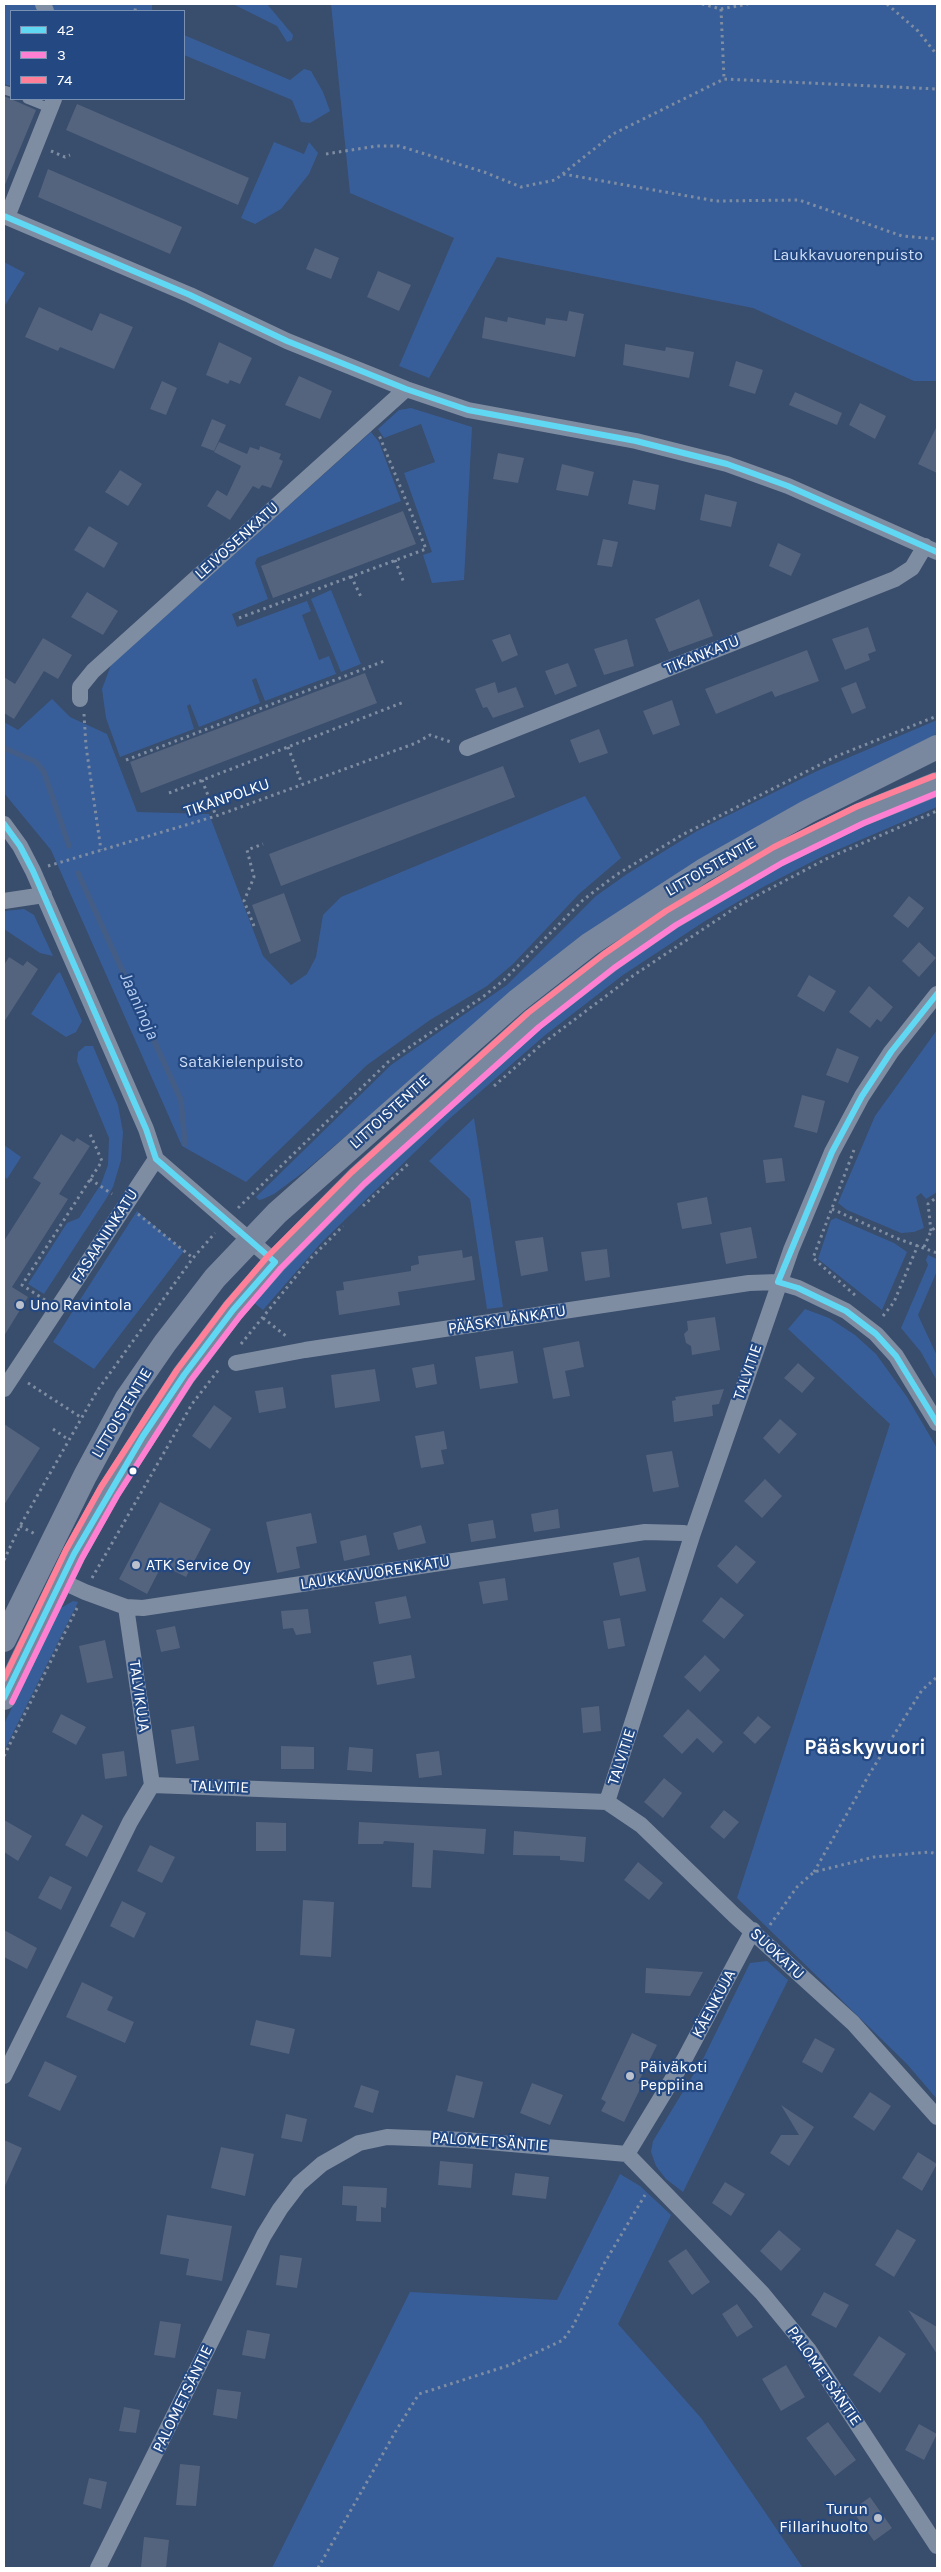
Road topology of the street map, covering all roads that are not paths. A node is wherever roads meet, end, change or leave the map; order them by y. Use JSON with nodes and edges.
{"nodes":[{"id":1,"x":33,"y":100,"type":"edge"},
{"id":2,"x":53,"y":104,"type":"edge"},
{"id":3,"x":5,"y":216,"type":"edge"},
{"id":4,"x":406,"y":389,"type":"junction"},
{"id":5,"x":931,"y":549,"type":"edge"},
{"id":6,"x":80,"y":699,"type":"road end"},
{"id":7,"x":937,"y":747,"type":"edge"},
{"id":8,"x":467,"y":748,"type":"road end"},
{"id":9,"x":937,"y":784,"type":"edge"},
{"id":10,"x":4,"y":824,"type":"edge"},
{"id":11,"x":44,"y":895,"type":"junction"},
{"id":12,"x":4,"y":901,"type":"edge"},
{"id":13,"x":937,"y":994,"type":"edge"},
{"id":14,"x":156,"y":1159,"type":"junction"},
{"id":15,"x":249,"y":1239,"type":"junction"},
{"id":16,"x":275,"y":1262,"type":"junction"},
{"id":17,"x":778,"y":1282,"type":"junction"},
{"id":18,"x":231,"y":1362,"type":"road end"},
{"id":19,"x":4,"y":1389,"type":"edge"},
{"id":20,"x":937,"y":1423,"type":"edge"},
{"id":21,"x":692,"y":1536,"type":"junction"},
{"id":22,"x":61,"y":1581,"type":"junction"},
{"id":23,"x":126,"y":1607,"type":"junction"},
{"id":24,"x":4,"y":1640,"type":"edge"},
{"id":25,"x":4,"y":1698,"type":"edge"},
{"id":26,"x":152,"y":1785,"type":"junction"},
{"id":27,"x":607,"y":1802,"type":"junction"},
{"id":28,"x":757,"y":1934,"type":"junction"},
{"id":29,"x":4,"y":2076,"type":"edge"},
{"id":30,"x":937,"y":2117,"type":"edge"},
{"id":31,"x":627,"y":2154,"type":"junction"},
{"id":32,"x":937,"y":2546,"type":"edge"},
{"id":33,"x":98,"y":2568,"type":"edge"}],
"edges":[{"from":1,"to":2,"type":"lane"},
{"from":2,"to":3,"type":"street"},
{"from":3,"to":4,"type":"street"},
{"from":4,"to":5,"type":"street"},
{"from":4,"to":6,"type":"street","name":"LEIVOSENKATU"},
{"from":5,"to":8,"type":"street","name":"TIKANKATU"},
{"from":7,"to":15,"type":"main road","name":"LITTOISTENTIE"},
{"from":9,"to":16,"type":"main road","name":"LITTOISTENTIE"},
{"from":10,"to":11,"type":"street"},
{"from":11,"to":12,"type":"street"},
{"from":11,"to":14,"type":"street"},
{"from":13,"to":17,"type":"street","name":"TALVITIE"},
{"from":14,"to":15,"type":"street"},
{"from":14,"to":19,"type":"street","name":"FASAANINKATU"},
{"from":15,"to":16,"type":"street"},
{"from":15,"to":24,"type":"main road","name":"LITTOISTENTIE"},
{"from":16,"to":22,"type":"main road","name":"LITTOISTENTIE"},
{"from":17,"to":18,"type":"street","name":"PÄÄSKYLÄNKATU"},
{"from":17,"to":20,"type":"street"},
{"from":17,"to":21,"type":"street","name":"TALVITIE"},
{"from":21,"to":23,"type":"street","name":"LAUKKAVUORENKATU"},
{"from":21,"to":27,"type":"street","name":"TALVITIE"},
{"from":22,"to":23,"type":"street","name":"LAUKKAVUORENKATU"},
{"from":22,"to":25,"type":"main road","name":"LITTOISTENTIE"},
{"from":23,"to":26,"type":"street","name":"TALVIKUJA"},
{"from":26,"to":27,"type":"street","name":"TALVITIE"},
{"from":26,"to":29,"type":"street"},
{"from":27,"to":28,"type":"street","name":"SUOKATU"},
{"from":28,"to":30,"type":"street","name":"SUOKATU"},
{"from":28,"to":31,"type":"street","name":"KÄENKUJA"},
{"from":31,"to":32,"type":"street","name":"PALOMETSÄNTIE"},
{"from":31,"to":33,"type":"street","name":"PALOMETSÄNTIE"}]}
